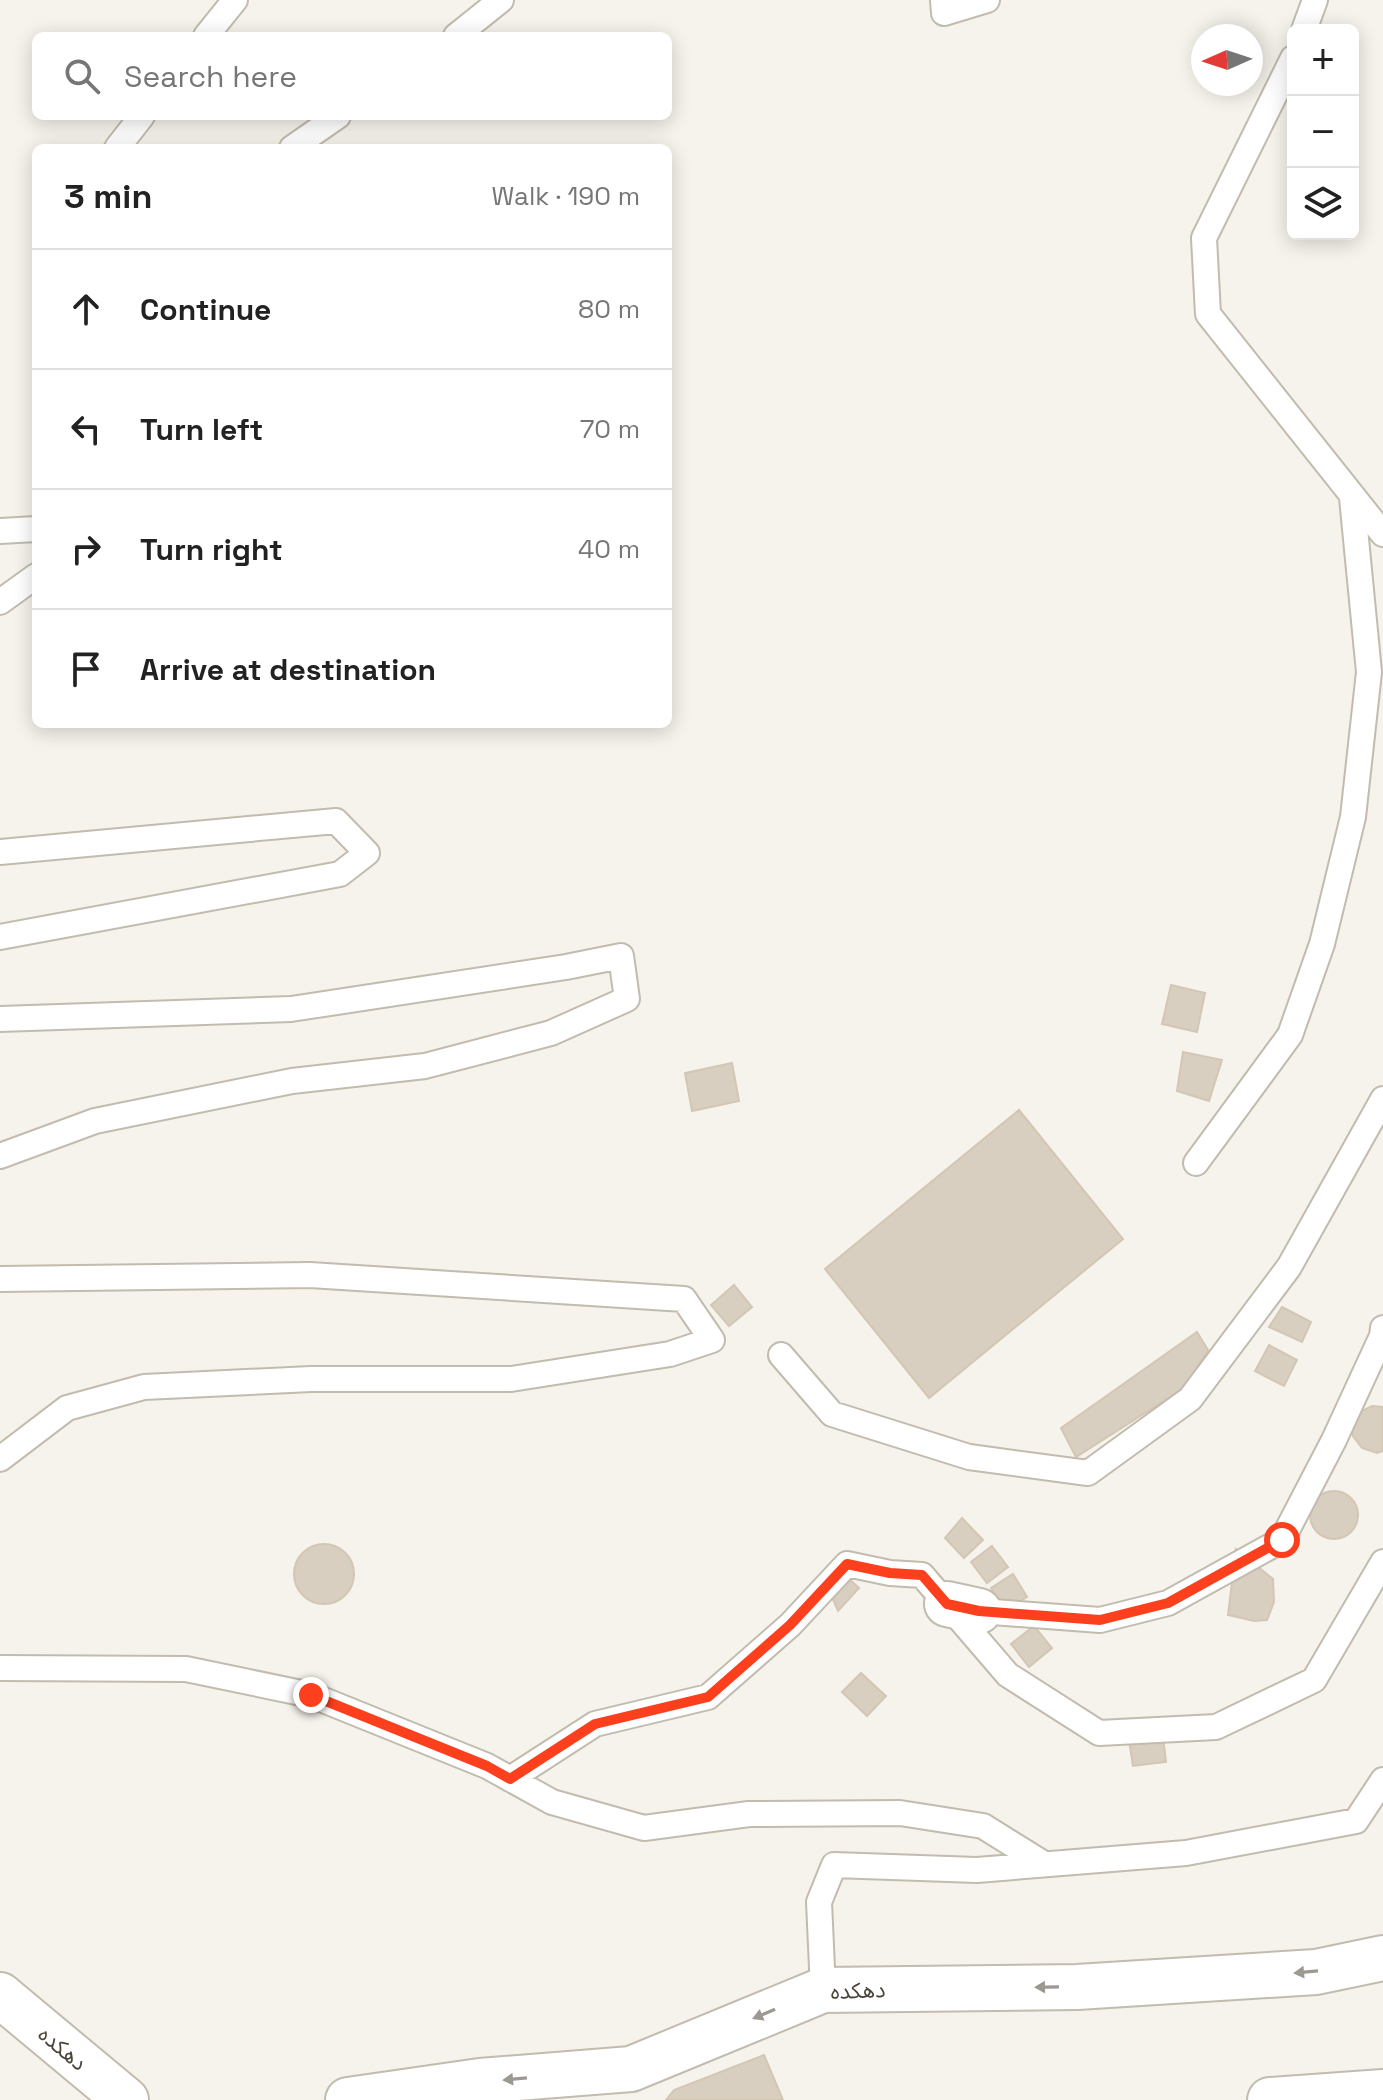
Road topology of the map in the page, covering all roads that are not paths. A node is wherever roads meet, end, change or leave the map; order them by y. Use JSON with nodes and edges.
{"nodes":[{"id":1,"x":235,"y":0,"type":"edge"},
{"id":2,"x":501,"y":0,"type":"edge"},
{"id":3,"x":943,"y":0,"type":"edge"},
{"id":4,"x":987,"y":0,"type":"edge"},
{"id":5,"x":1315,"y":0,"type":"edge"},
{"id":6,"x":1306,"y":24,"type":"edge"},
{"id":7,"x":209,"y":32,"type":"edge"},
{"id":8,"x":461,"y":32,"type":"edge"},
{"id":9,"x":1287,"y":70,"type":"edge"},
{"id":10,"x":139,"y":120,"type":"edge"},
{"id":11,"x":332,"y":120,"type":"edge"},
{"id":12,"x":120,"y":144,"type":"edge"},
{"id":13,"x":298,"y":144,"type":"edge"},
{"id":14,"x":1352,"y":498,"type":"junction"},
{"id":15,"x":32,"y":529,"type":"edge"},
{"id":16,"x":0,"y":531,"type":"edge"},
{"id":17,"x":1383,"y":534,"type":"edge"},
{"id":18,"x":32,"y":579,"type":"edge"},
{"id":19,"x":0,"y":602,"type":"edge"},
{"id":20,"x":0,"y":852,"type":"edge"},
{"id":21,"x":0,"y":937,"type":"edge"},
{"id":22,"x":0,"y":1019,"type":"edge"},
{"id":23,"x":1383,"y":1099,"type":"edge"},
{"id":24,"x":0,"y":1156,"type":"edge"},
{"id":25,"x":1196,"y":1163,"type":"dead end"},
{"id":26,"x":0,"y":1279,"type":"edge"},
{"id":27,"x":1383,"y":1328,"type":"edge"},
{"id":28,"x":781,"y":1355,"type":"dead end"},
{"id":29,"x":0,"y":1459,"type":"edge"},
{"id":30,"x":1383,"y":1562,"type":"edge"},
{"id":31,"x":963,"y":1608,"type":"junction"},
{"id":32,"x":0,"y":1668,"type":"edge"},
{"id":33,"x":510,"y":1779,"type":"junction"},
{"id":34,"x":1383,"y":1780,"type":"edge"},
{"id":35,"x":1044,"y":1864,"type":"junction"},
{"id":36,"x":1383,"y":1958,"type":"edge"},
{"id":37,"x":823,"y":1990,"type":"junction"},
{"id":38,"x":0,"y":1995,"type":"edge"},
{"id":39,"x":1383,"y":2092,"type":"edge"},
{"id":40,"x":126,"y":2100,"type":"edge"},
{"id":41,"x":348,"y":2100,"type":"edge"},
{"id":42,"x":1270,"y":2100,"type":"edge"}],
"edges":[{"from":1,"to":7,"type":"lane"},
{"from":2,"to":8,"type":"lane"},
{"from":3,"to":4,"type":"lane"},
{"from":5,"to":6,"type":"lane"},
{"from":9,"to":14,"type":"lane"},
{"from":10,"to":12,"type":"lane"},
{"from":11,"to":13,"type":"lane"},
{"from":14,"to":17,"type":"lane"},
{"from":14,"to":25,"type":"lane"},
{"from":15,"to":16,"type":"lane"},
{"from":18,"to":19,"type":"lane"},
{"from":20,"to":21,"type":"lane"},
{"from":22,"to":24,"type":"lane"},
{"from":23,"to":28,"type":"lane"},
{"from":26,"to":29,"type":"lane"},
{"from":27,"to":31,"type":"lane"},
{"from":30,"to":31,"type":"lane"},
{"from":31,"to":33,"type":"lane"},
{"from":32,"to":33,"type":"lane"},
{"from":33,"to":35,"type":"lane"},
{"from":34,"to":35,"type":"lane"},
{"from":35,"to":37,"type":"lane"},
{"from":36,"to":37,"type":"street","name":"دهکده","one_way":true},
{"from":37,"to":41,"type":"street","name":"دهکده","one_way":true},
{"from":38,"to":40,"type":"street","name":"دهکده"},
{"from":39,"to":42,"type":"street"}]}
